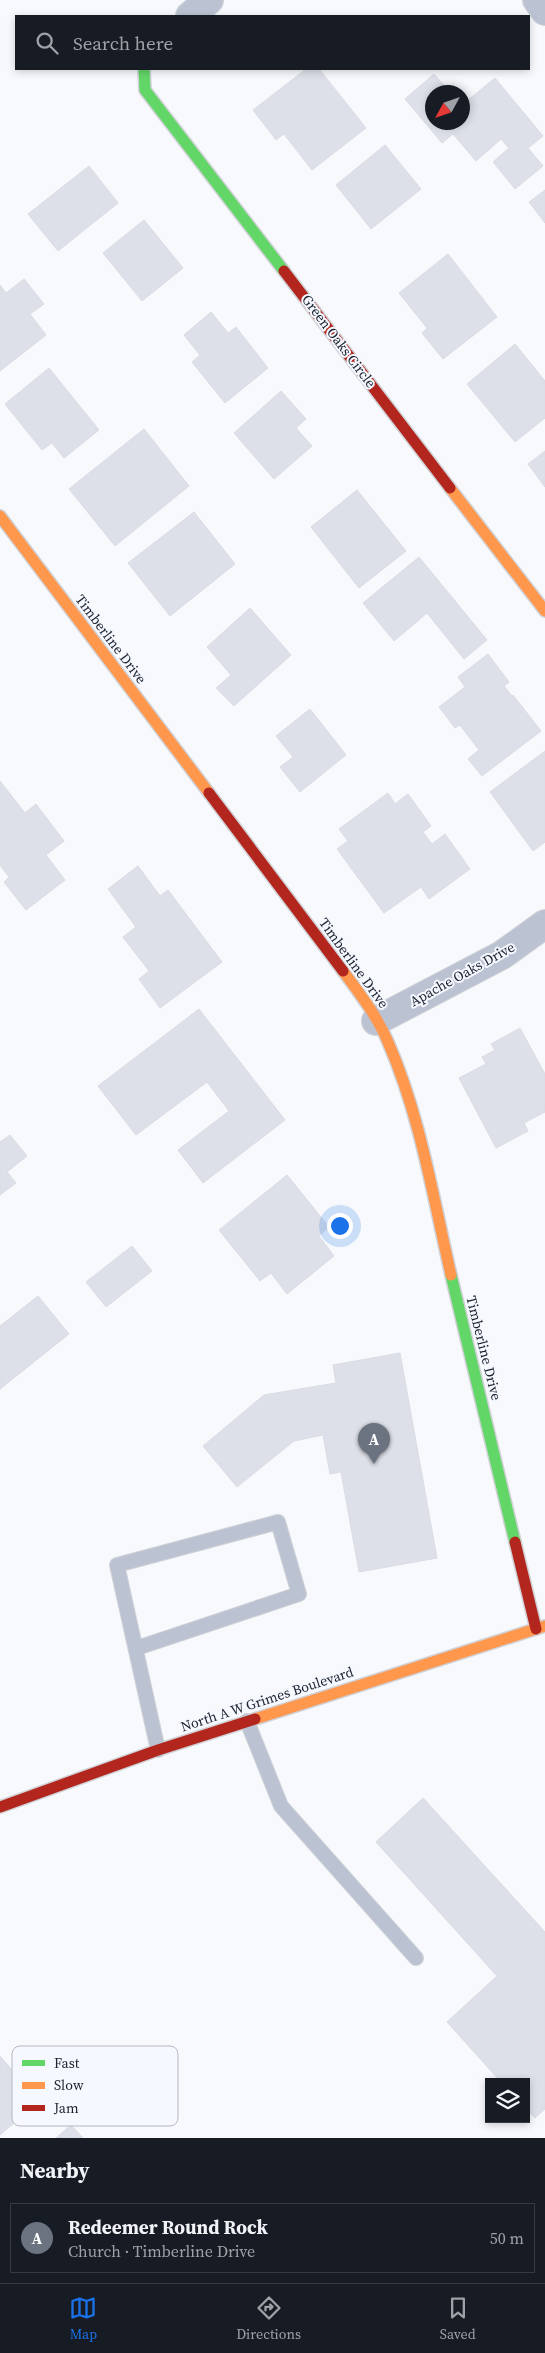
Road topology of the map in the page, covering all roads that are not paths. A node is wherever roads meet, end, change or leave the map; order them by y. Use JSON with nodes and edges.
{"nodes":[{"id":1,"x":209,"y":0,"type":"edge"},
{"id":2,"x":537,"y":0,"type":"edge"},
{"id":3,"x":545,"y":11,"type":"edge"},
{"id":4,"x":191,"y":15,"type":"edge"},
{"id":5,"x":144,"y":70,"type":"edge"},
{"id":6,"x":0,"y":516,"type":"edge"},
{"id":7,"x":545,"y":611,"type":"edge"},
{"id":8,"x":545,"y":924,"type":"edge"},
{"id":9,"x":376,"y":1020,"type":"junction"},
{"id":10,"x":541,"y":1628,"type":"edge"},
{"id":11,"x":137,"y":1648,"type":"junction"},
{"id":12,"x":247,"y":1721,"type":"junction"},
{"id":13,"x":158,"y":1750,"type":"junction"},
{"id":14,"x":0,"y":1806,"type":"edge"},
{"id":15,"x":416,"y":1958,"type":"dead end"}],
"edges":[{"from":1,"to":4,"type":"street"},
{"from":2,"to":3,"type":"street"},
{"from":5,"to":7,"type":"street","name":"Green Oaks Circle"},
{"from":6,"to":9,"type":"street","name":"Timberline Drive"},
{"from":8,"to":9,"type":"street","name":"Apache Oaks Drive"},
{"from":9,"to":10,"type":"street","name":"Timberline Drive"},
{"from":10,"to":12,"type":"street","name":"North A W Grimes Boulevard"},
{"from":11,"to":11,"type":"lane"},
{"from":11,"to":13,"type":"lane"},
{"from":12,"to":13,"type":"street","name":"North A W Grimes Boulevard"},
{"from":12,"to":15,"type":"lane"},
{"from":13,"to":14,"type":"street","name":"North A W Grimes Boulevard"}]}
